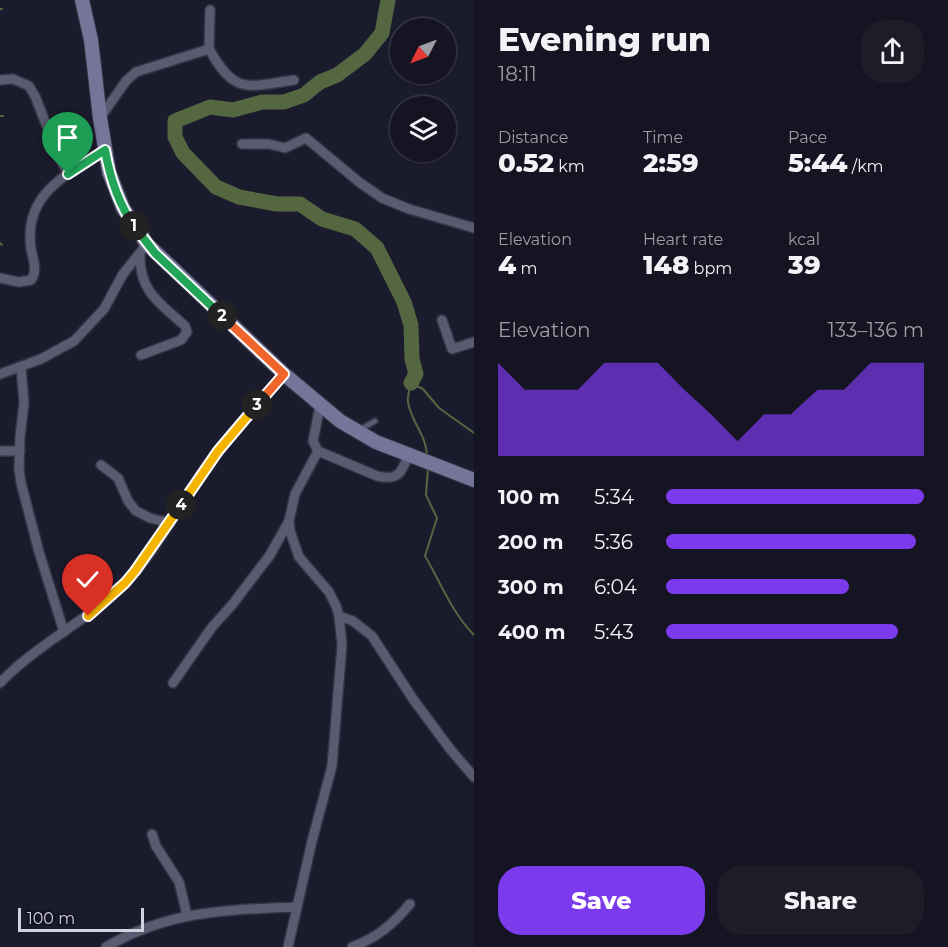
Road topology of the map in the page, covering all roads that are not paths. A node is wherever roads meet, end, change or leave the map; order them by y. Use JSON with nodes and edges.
{"nodes":[{"id":1,"x":82,"y":0,"type":"edge"},
{"id":2,"x":210,"y":10,"type":"dead end"},
{"id":3,"x":208,"y":49,"type":"junction"},
{"id":4,"x":0,"y":80,"type":"edge"},
{"id":5,"x":294,"y":80,"type":"dead end"},
{"id":6,"x":100,"y":118,"type":"junction"},
{"id":7,"x":242,"y":144,"type":"dead end"},
{"id":8,"x":105,"y":150,"type":"junction"},
{"id":9,"x":68,"y":174,"type":"junction"},
{"id":10,"x":474,"y":228,"type":"edge"},
{"id":11,"x":143,"y":249,"type":"junction"},
{"id":12,"x":0,"y":278,"type":"edge"},
{"id":13,"x":442,"y":320,"type":"dead end"},
{"id":14,"x":474,"y":342,"type":"edge"},
{"id":15,"x":141,"y":355,"type":"dead end"},
{"id":16,"x":21,"y":367,"type":"junction"},
{"id":17,"x":0,"y":374,"type":"edge"},
{"id":18,"x":284,"y":374,"type":"junction"},
{"id":19,"x":320,"y":406,"type":"junction"},
{"id":20,"x":375,"y":421,"type":"dead end"},
{"id":21,"x":356,"y":432,"type":"junction"},
{"id":22,"x":0,"y":451,"type":"edge"},
{"id":23,"x":20,"y":451,"type":"junction"},
{"id":24,"x":318,"y":451,"type":"junction"},
{"id":25,"x":411,"y":456,"type":"junction"},
{"id":26,"x":101,"y":465,"type":"dead end"},
{"id":27,"x":474,"y":480,"type":"edge"},
{"id":28,"x":289,"y":521,"type":"junction"},
{"id":29,"x":170,"y":523,"type":"junction"},
{"id":30,"x":339,"y":616,"type":"junction"},
{"id":31,"x":64,"y":632,"type":"junction"},
{"id":32,"x":173,"y":682,"type":"dead end"},
{"id":33,"x":0,"y":683,"type":"edge"},
{"id":34,"x":474,"y":777,"type":"edge"},
{"id":35,"x":152,"y":834,"type":"dead end"},
{"id":36,"x":410,"y":904,"type":"dead end"},
{"id":37,"x":297,"y":907,"type":"junction"},
{"id":38,"x":187,"y":915,"type":"junction"},
{"id":39,"x":106,"y":947,"type":"edge"},
{"id":40,"x":288,"y":947,"type":"edge"},
{"id":41,"x":352,"y":947,"type":"edge"}],
"edges":[{"from":1,"to":6,"type":"main road"},
{"from":2,"to":3,"type":"street"},
{"from":3,"to":5,"type":"street"},
{"from":3,"to":6,"type":"street"},
{"from":4,"to":9,"type":"street"},
{"from":6,"to":8,"type":"main road"},
{"from":7,"to":10,"type":"street"},
{"from":8,"to":9,"type":"street"},
{"from":8,"to":11,"type":"main road"},
{"from":9,"to":12,"type":"street"},
{"from":11,"to":15,"type":"street"},
{"from":11,"to":16,"type":"street"},
{"from":11,"to":18,"type":"main road"},
{"from":13,"to":14,"type":"street"},
{"from":16,"to":17,"type":"street"},
{"from":16,"to":23,"type":"street"},
{"from":18,"to":19,"type":"main road"},
{"from":18,"to":29,"type":"street"},
{"from":19,"to":21,"type":"main road"},
{"from":19,"to":24,"type":"street"},
{"from":20,"to":21,"type":"lane"},
{"from":21,"to":25,"type":"main road"},
{"from":22,"to":23,"type":"street"},
{"from":23,"to":31,"type":"street"},
{"from":24,"to":25,"type":"street"},
{"from":24,"to":28,"type":"street"},
{"from":25,"to":27,"type":"main road"},
{"from":26,"to":29,"type":"street"},
{"from":28,"to":30,"type":"street"},
{"from":28,"to":32,"type":"street"},
{"from":29,"to":31,"type":"street"},
{"from":30,"to":34,"type":"street"},
{"from":30,"to":37,"type":"street"},
{"from":31,"to":33,"type":"street"},
{"from":35,"to":38,"type":"street"},
{"from":36,"to":41,"type":"street"},
{"from":37,"to":38,"type":"street"},
{"from":37,"to":40,"type":"street"},
{"from":38,"to":39,"type":"street"}]}
